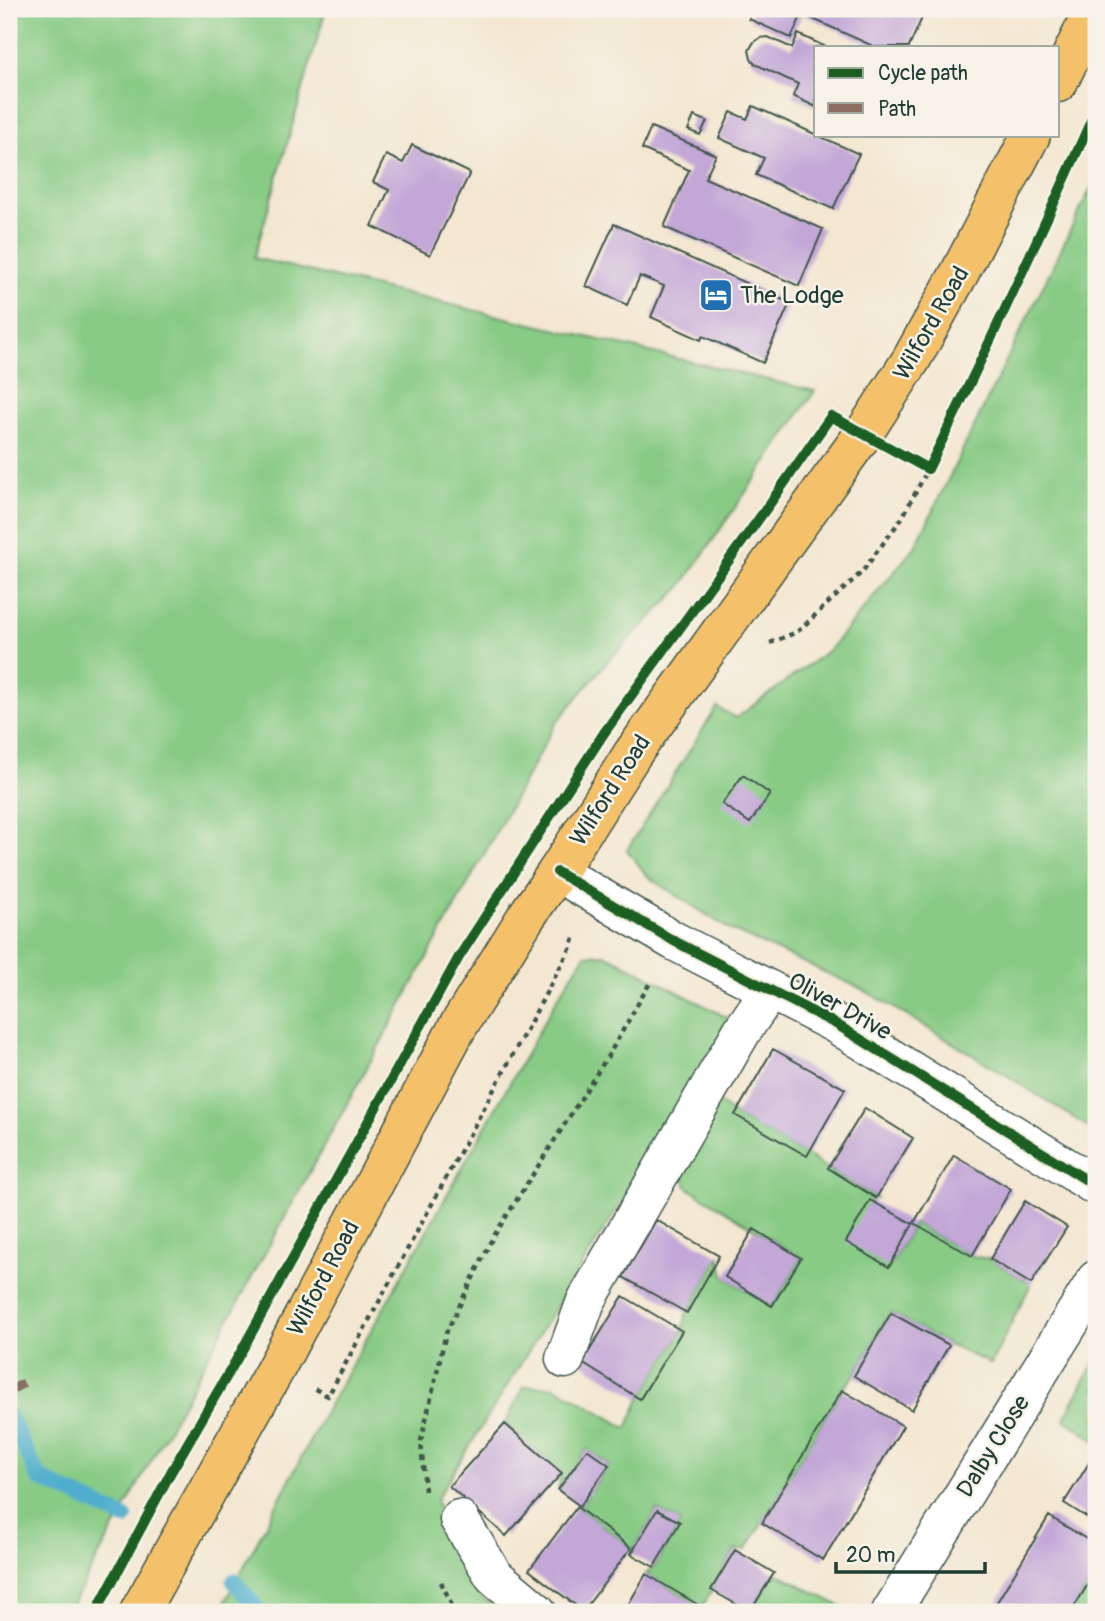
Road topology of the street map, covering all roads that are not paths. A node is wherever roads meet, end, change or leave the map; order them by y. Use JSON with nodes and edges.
{"nodes":[{"id":1,"x":1094,"y":9,"type":"edge"},
{"id":2,"x":1060,"y":79,"type":"edge"},
{"id":3,"x":1030,"y":136,"type":"edge"},
{"id":4,"x":557,"y":872,"type":"junction"},
{"id":5,"x":770,"y":990,"type":"junction"},
{"id":6,"x":1096,"y":1186,"type":"edge"},
{"id":7,"x":1096,"y":1280,"type":"edge"},
{"id":8,"x":565,"y":1359,"type":"dead end"},
{"id":9,"x":459,"y":1519,"type":"dead end"},
{"id":10,"x":139,"y":1612,"type":"edge"},
{"id":11,"x":537,"y":1612,"type":"edge"},
{"id":12,"x":891,"y":1612,"type":"edge"}],
"edges":[{"from":1,"to":2,"type":"main road"},
{"from":3,"to":4,"type":"main road","name":"Wilford Road"},
{"from":4,"to":5,"type":"street","name":"Oliver Drive"},
{"from":4,"to":10,"type":"main road","name":"Wilford Road"},
{"from":5,"to":6,"type":"street","name":"Oliver Drive"},
{"from":5,"to":8,"type":"street"},
{"from":7,"to":12,"type":"street","name":"Dalby Close"},
{"from":9,"to":11,"type":"street"}]}
